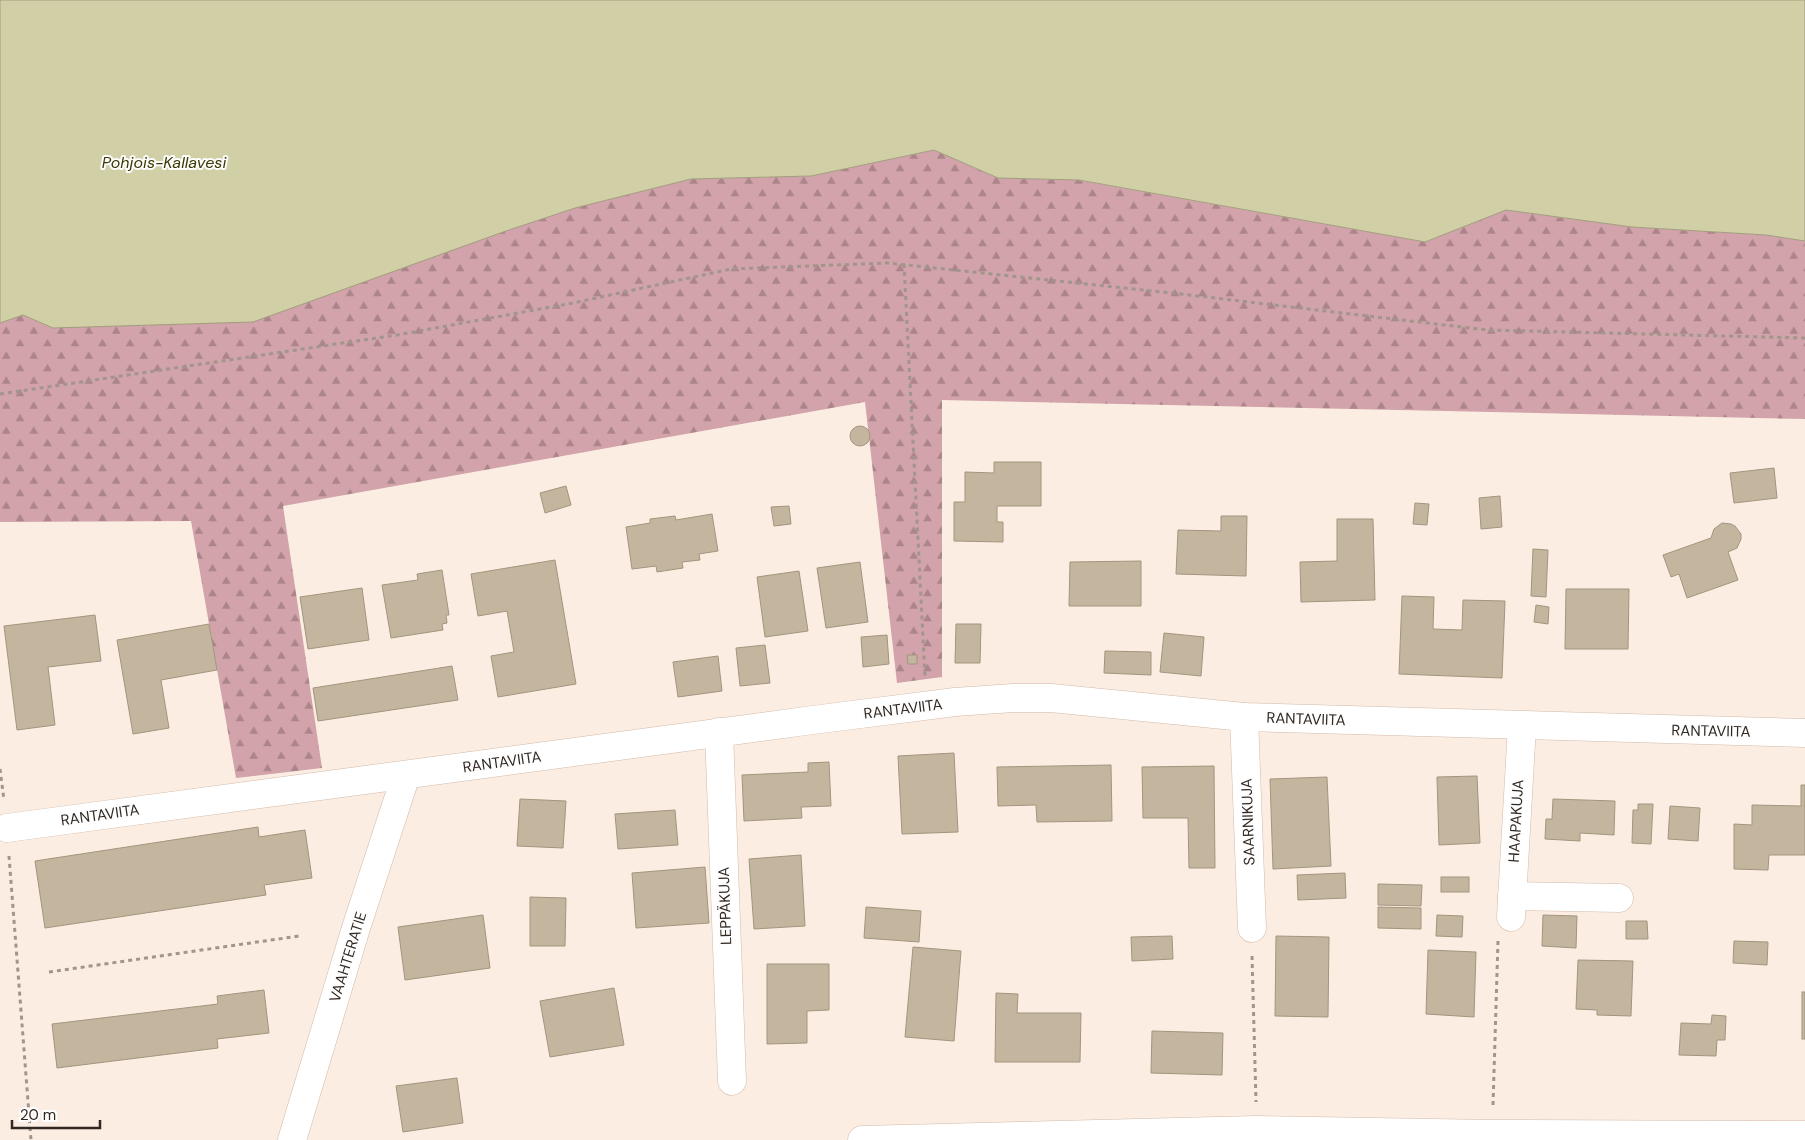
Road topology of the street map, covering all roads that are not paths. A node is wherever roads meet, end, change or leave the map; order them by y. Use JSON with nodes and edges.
{"nodes":[{"id":1,"x":1244,"y":717,"type":"junction"},
{"id":2,"x":1522,"y":726,"type":"junction"},
{"id":3,"x":719,"y":732,"type":"junction"},
{"id":4,"x":1805,"y":733,"type":"edge"},
{"id":5,"x":406,"y":776,"type":"junction"},
{"id":6,"x":7,"y":828,"type":"road end"},
{"id":7,"x":1619,"y":898,"type":"dead end"},
{"id":8,"x":1252,"y":928,"type":"road end"},
{"id":9,"x":732,"y":1081,"type":"dead end"},
{"id":10,"x":1805,"y":1135,"type":"edge"},
{"id":11,"x":292,"y":1140,"type":"edge"},
{"id":12,"x":862,"y":1140,"type":"edge"}],
"edges":[{"from":1,"to":2,"type":"street","name":"RANTAVIITA"},
{"from":1,"to":3,"type":"street","name":"RANTAVIITA"},
{"from":1,"to":8,"type":"street","name":"SAARNIKUJA"},
{"from":2,"to":4,"type":"street","name":"RANTAVIITA"},
{"from":2,"to":7,"type":"street","name":"HAAPAKUJA"},
{"from":3,"to":5,"type":"street","name":"RANTAVIITA"},
{"from":3,"to":9,"type":"street","name":"LEPPÄKUJA"},
{"from":5,"to":6,"type":"street","name":"RANTAVIITA"},
{"from":5,"to":11,"type":"street","name":"VAAHTERATIE"},
{"from":10,"to":12,"type":"street"}]}
